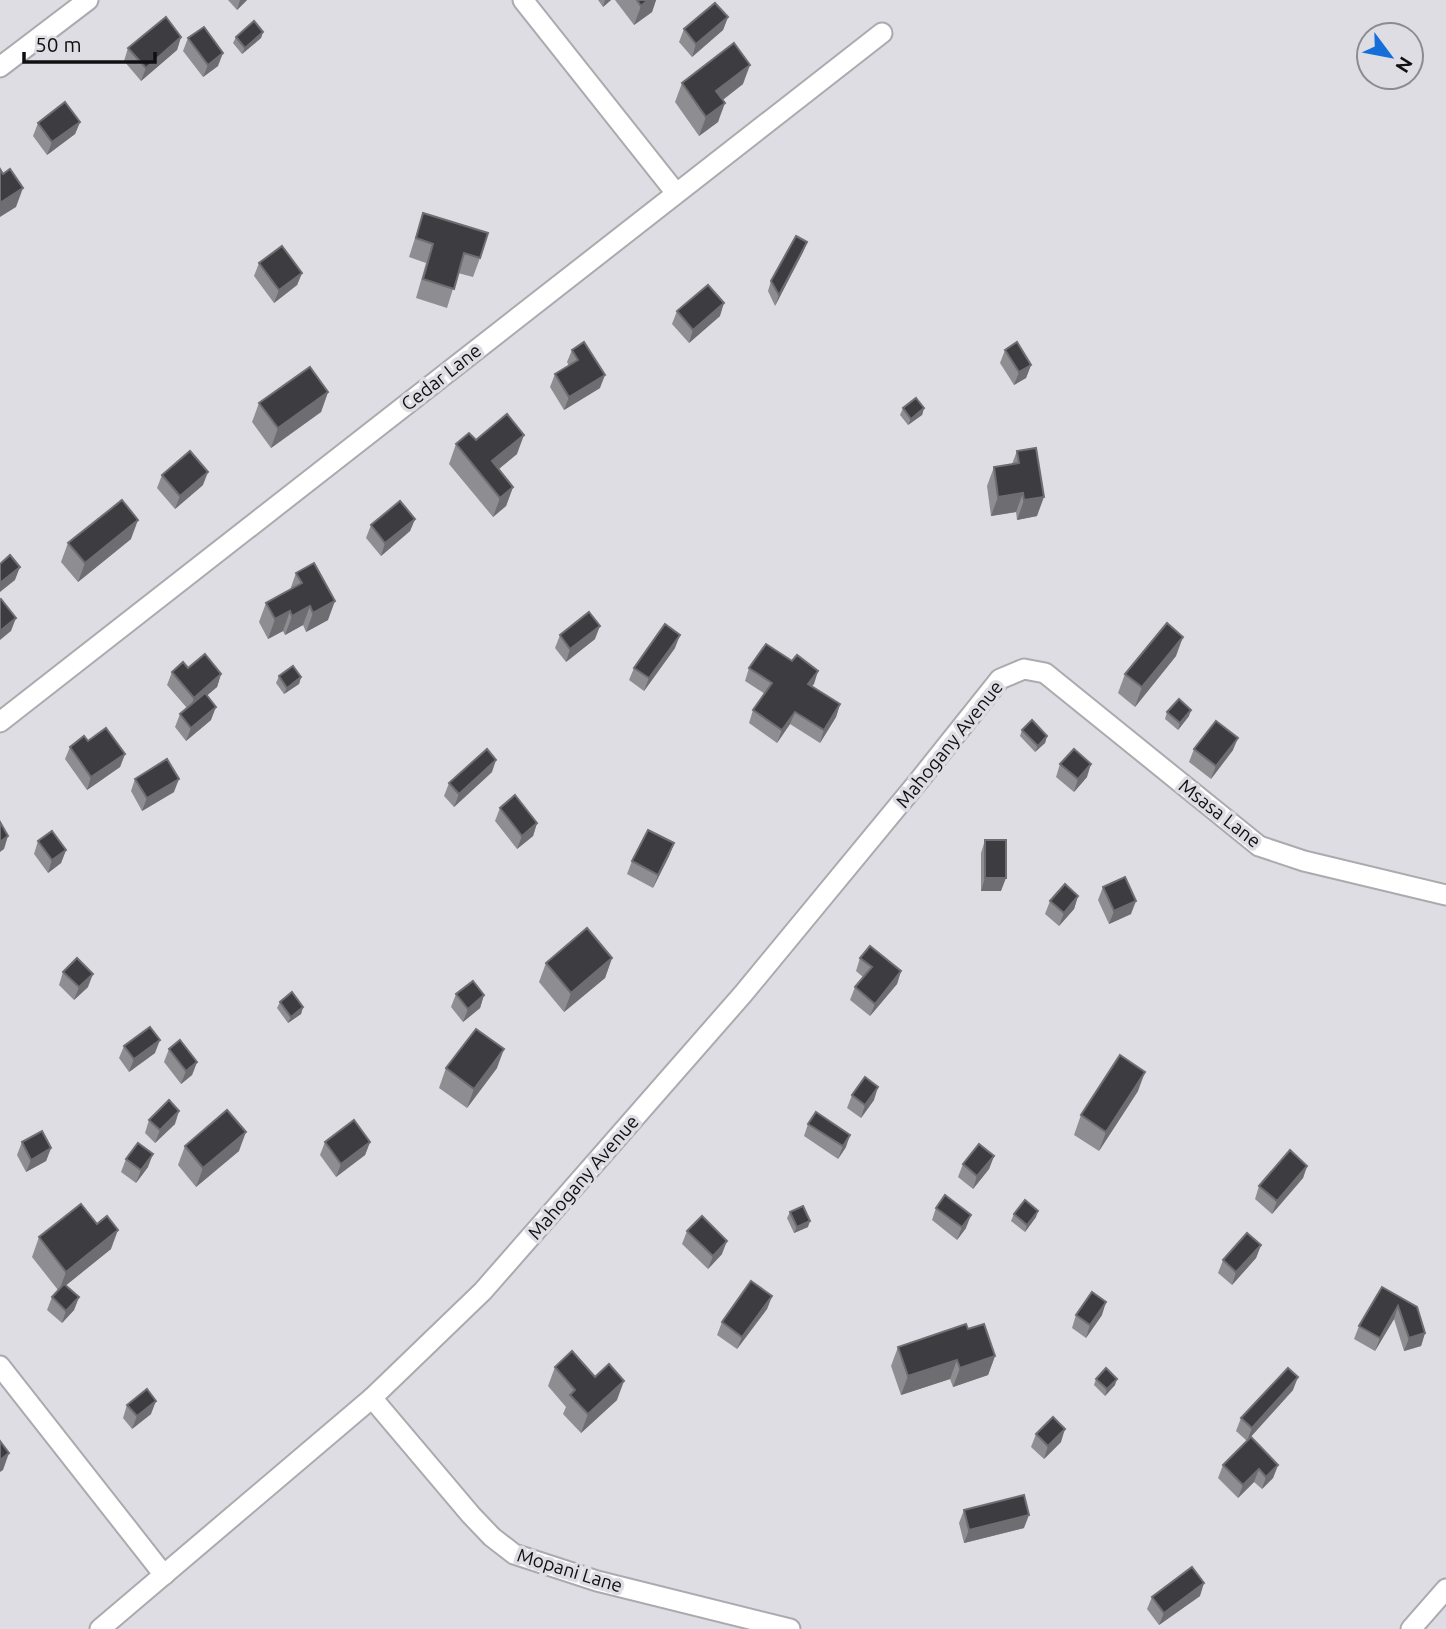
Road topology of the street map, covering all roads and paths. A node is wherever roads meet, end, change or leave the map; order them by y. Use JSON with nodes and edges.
{"nodes":[{"id":1,"x":88,"y":0,"type":"edge"},
{"id":2,"x":523,"y":0,"type":"edge"},
{"id":3,"x":882,"y":33,"type":"dead end"},
{"id":4,"x":0,"y":67,"type":"edge"},
{"id":5,"x":676,"y":193,"type":"junction"},
{"id":6,"x":1018,"y":671,"type":"joint"},
{"id":7,"x":0,"y":722,"type":"edge"},
{"id":8,"x":1446,"y":895,"type":"edge"},
{"id":9,"x":0,"y":1366,"type":"edge"},
{"id":10,"x":372,"y":1398,"type":"junction"},
{"id":11,"x":164,"y":1575,"type":"junction"},
{"id":12,"x":1446,"y":1589,"type":"edge"},
{"id":13,"x":100,"y":1629,"type":"edge"},
{"id":14,"x":790,"y":1629,"type":"edge"},
{"id":15,"x":1411,"y":1629,"type":"edge"}],
"edges":[{"from":1,"to":4,"type":"street"},
{"from":2,"to":5,"type":"street"},
{"from":3,"to":5,"type":"street","name":"Cedar Lane"},
{"from":5,"to":7,"type":"street","name":"Cedar Lane"},
{"from":6,"to":8,"type":"street","name":"Msasa Lane"},
{"from":6,"to":10,"type":"street","name":"Mahogany Avenue"},
{"from":9,"to":11,"type":"street"},
{"from":10,"to":11,"type":"street","name":"Mahogany Avenue"},
{"from":10,"to":14,"type":"street","name":"Mopani Lane"},
{"from":11,"to":13,"type":"street","name":"Mahogany Avenue"},
{"from":12,"to":15,"type":"street"}]}
